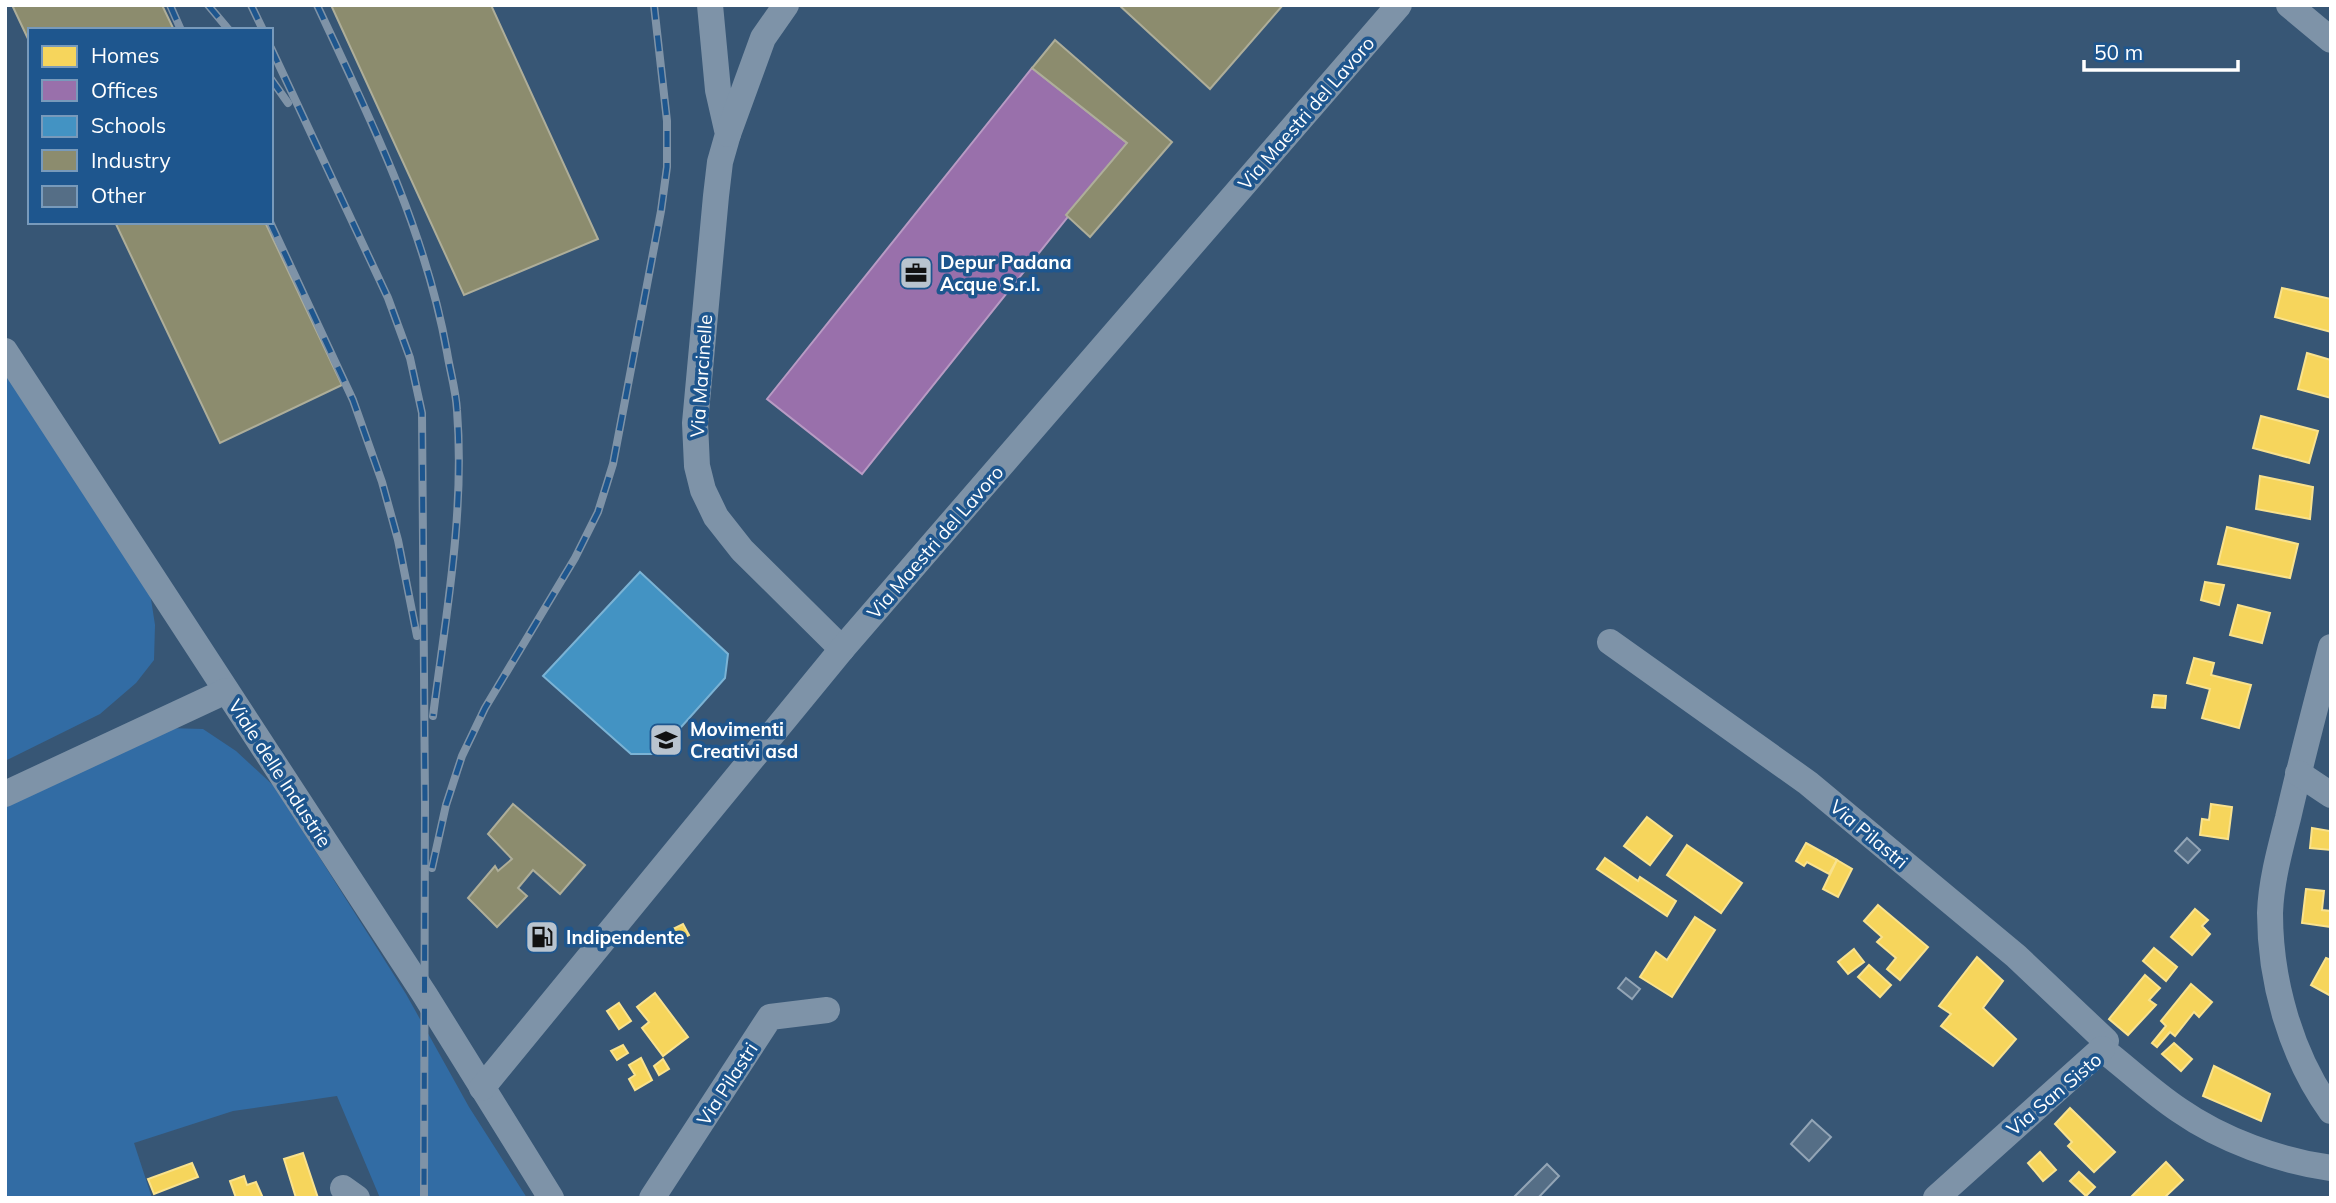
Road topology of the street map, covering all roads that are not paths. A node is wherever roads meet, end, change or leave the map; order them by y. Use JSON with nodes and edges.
{"nodes":[{"id":1,"x":710,"y":5,"type":"edge"},
{"id":2,"x":786,"y":5,"type":"edge"},
{"id":3,"x":1399,"y":5,"type":"edge"},
{"id":4,"x":2289,"y":5,"type":"edge"},
{"id":5,"x":2331,"y":40,"type":"edge"},
{"id":6,"x":729,"y":134,"type":"junction"},
{"id":7,"x":5,"y":351,"type":"edge"},
{"id":8,"x":1610,"y":642,"type":"dead end"},
{"id":9,"x":2331,"y":647,"type":"edge"},
{"id":10,"x":842,"y":649,"type":"junction"},
{"id":11,"x":226,"y":691,"type":"junction"},
{"id":12,"x":2298,"y":773,"type":"junction"},
{"id":13,"x":5,"y":794,"type":"edge"},
{"id":14,"x":2331,"y":795,"type":"edge"},
{"id":15,"x":827,"y":1010,"type":"dead end"},
{"id":16,"x":2102,"y":1049,"type":"junction"},
{"id":17,"x":482,"y":1088,"type":"junction"},
{"id":18,"x":2331,"y":1111,"type":"edge"},
{"id":19,"x":2331,"y":1168,"type":"edge"},
{"id":20,"x":551,"y":1198,"type":"edge"},
{"id":21,"x":652,"y":1198,"type":"edge"},
{"id":22,"x":1936,"y":1198,"type":"edge"}],
"edges":[{"from":1,"to":6,"type":"street","name":"Via Marcinelle"},
{"from":2,"to":6,"type":"street","name":"Via Marcinelle"},
{"from":3,"to":10,"type":"street","name":"Via Maestri del Lavoro"},
{"from":4,"to":5,"type":"street"},
{"from":6,"to":10,"type":"street","name":"Via Marcinelle"},
{"from":7,"to":11,"type":"street","name":"Viale delle Industrie"},
{"from":8,"to":16,"type":"street","name":"Via Pilastri"},
{"from":9,"to":12,"type":"street"},
{"from":10,"to":17,"type":"street","name":"Via Maestri del Lavoro"},
{"from":11,"to":13,"type":"street"},
{"from":11,"to":17,"type":"street","name":"Viale delle Industrie"},
{"from":12,"to":14,"type":"street"},
{"from":12,"to":18,"type":"street"},
{"from":15,"to":21,"type":"street","name":"Via Pilastri"},
{"from":16,"to":19,"type":"street","name":"Via San Sisto"},
{"from":16,"to":22,"type":"street","name":"Via San Sisto"},
{"from":17,"to":20,"type":"street","name":"Viale delle Industrie"}]}
